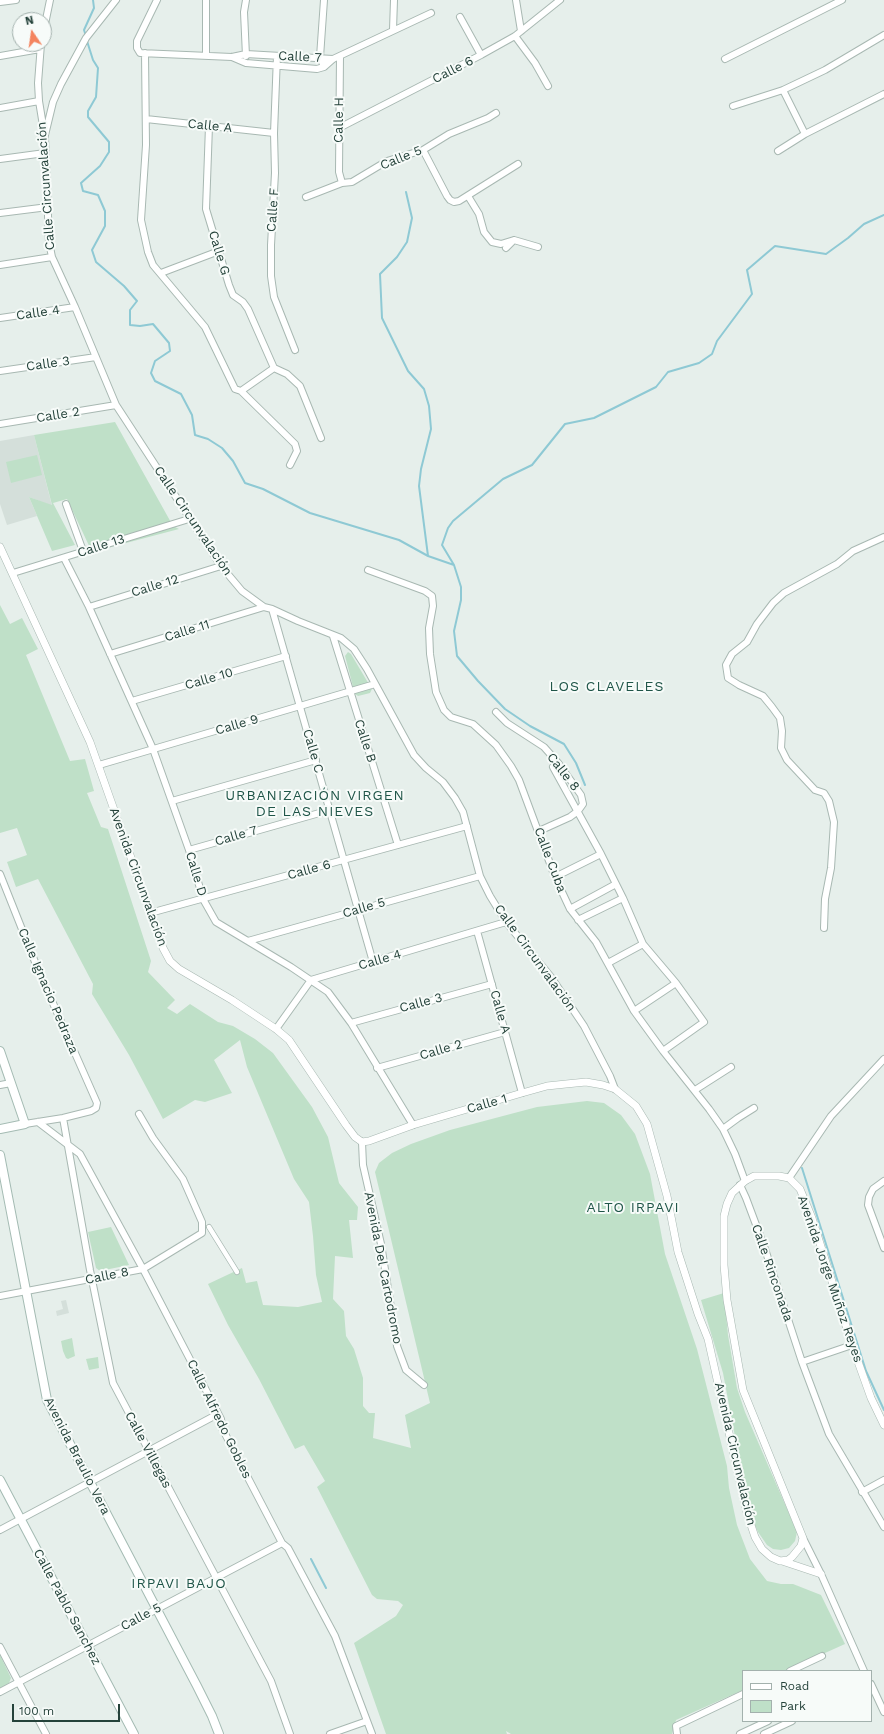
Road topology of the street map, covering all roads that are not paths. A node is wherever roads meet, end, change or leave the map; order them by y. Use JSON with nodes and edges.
{"nodes":[{"id":1,"x":16,"y":0,"type":"edge"},
{"id":2,"x":50,"y":0,"type":"edge"},
{"id":3,"x":116,"y":0,"type":"edge"},
{"id":4,"x":157,"y":0,"type":"edge"},
{"id":5,"x":206,"y":0,"type":"edge"},
{"id":6,"x":246,"y":0,"type":"edge"},
{"id":7,"x":324,"y":0,"type":"edge"},
{"id":8,"x":394,"y":0,"type":"edge"},
{"id":9,"x":516,"y":0,"type":"edge"},
{"id":10,"x":560,"y":0,"type":"edge"},
{"id":11,"x":842,"y":0,"type":"edge"},
{"id":12,"x":0,"y":2,"type":"edge"},
{"id":13,"x":48,"y":12,"type":"edge"},
{"id":14,"x":431,"y":13,"type":"dead end"},
{"id":15,"x":460,"y":17,"type":"dead end"},
{"id":16,"x":393,"y":30,"type":"junction"},
{"id":17,"x":521,"y":31,"type":"junction"},
{"id":18,"x":884,"y":35,"type":"edge"},
{"id":19,"x":515,"y":36,"type":"junction"},
{"id":20,"x":18,"y":52,"type":"edge"},
{"id":21,"x":40,"y":52,"type":"edge"},
{"id":22,"x":145,"y":53,"type":"junction"},
{"id":23,"x":246,"y":54,"type":"junction"},
{"id":24,"x":481,"y":55,"type":"junction"},
{"id":25,"x":0,"y":56,"type":"edge"},
{"id":26,"x":206,"y":56,"type":"junction"},
{"id":27,"x":277,"y":56,"type":"junction"},
{"id":28,"x":232,"y":57,"type":"junction"},
{"id":29,"x":320,"y":57,"type":"junction"},
{"id":30,"x":337,"y":57,"type":"junction"},
{"id":31,"x":726,"y":59,"type":"dead end"},
{"id":32,"x":246,"y":63,"type":"junction"},
{"id":33,"x":277,"y":66,"type":"junction"},
{"id":34,"x":324,"y":67,"type":"junction"},
{"id":35,"x":548,"y":86,"type":"dead end"},
{"id":36,"x":783,"y":90,"type":"junction"},
{"id":37,"x":884,"y":94,"type":"edge"},
{"id":38,"x":39,"y":101,"type":"junction"},
{"id":39,"x":733,"y":106,"type":"dead end"},
{"id":40,"x":0,"y":108,"type":"edge"},
{"id":41,"x":496,"y":113,"type":"dead end"},
{"id":42,"x":146,"y":119,"type":"junction"},
{"id":43,"x":209,"y":126,"type":"junction"},
{"id":44,"x":339,"y":128,"type":"junction"},
{"id":45,"x":274,"y":133,"type":"junction"},
{"id":46,"x":805,"y":134,"type":"junction"},
{"id":47,"x":45,"y":138,"type":"junction"},
{"id":48,"x":423,"y":150,"type":"junction"},
{"id":49,"x":778,"y":151,"type":"dead end"},
{"id":50,"x":45,"y":153,"type":"junction"},
{"id":51,"x":0,"y":159,"type":"edge"},
{"id":52,"x":518,"y":164,"type":"dead end"},
{"id":53,"x":342,"y":183,"type":"junction"},
{"id":54,"x":468,"y":196,"type":"junction"},
{"id":55,"x":306,"y":197,"type":"dead end"},
{"id":56,"x":48,"y":207,"type":"junction"},
{"id":57,"x":0,"y":213,"type":"edge"},
{"id":58,"x":514,"y":240,"type":"junction"},
{"id":59,"x":538,"y":247,"type":"dead end"},
{"id":60,"x":506,"y":248,"type":"dead end"},
{"id":61,"x":219,"y":251,"type":"junction"},
{"id":62,"x":52,"y":257,"type":"junction"},
{"id":63,"x":0,"y":265,"type":"edge"},
{"id":64,"x":160,"y":273,"type":"junction"},
{"id":65,"x":75,"y":307,"type":"junction"},
{"id":66,"x":0,"y":318,"type":"edge"},
{"id":67,"x":295,"y":350,"type":"dead end"},
{"id":68,"x":96,"y":357,"type":"junction"},
{"id":69,"x":274,"y":368,"type":"junction"},
{"id":70,"x":0,"y":371,"type":"edge"},
{"id":71,"x":241,"y":391,"type":"junction"},
{"id":72,"x":116,"y":405,"type":"junction"},
{"id":73,"x":0,"y":424,"type":"edge"},
{"id":74,"x":321,"y":438,"type":"dead end"},
{"id":75,"x":290,"y":465,"type":"dead end"},
{"id":76,"x":66,"y":504,"type":"dead end"},
{"id":77,"x":189,"y":519,"type":"junction"},
{"id":78,"x":884,"y":537,"type":"edge"},
{"id":79,"x":0,"y":547,"type":"edge"},
{"id":80,"x":83,"y":551,"type":"junction"},
{"id":81,"x":64,"y":558,"type":"junction"},
{"id":82,"x":221,"y":566,"type":"junction"},
{"id":83,"x":368,"y":570,"type":"dead end"},
{"id":84,"x":12,"y":573,"type":"junction"},
{"id":85,"x":89,"y":607,"type":"junction"},
{"id":86,"x":264,"y":607,"type":"junction"},
{"id":87,"x":272,"y":609,"type":"junction"},
{"id":88,"x":333,"y":636,"type":"junction"},
{"id":89,"x":110,"y":654,"type":"junction"},
{"id":90,"x":286,"y":656,"type":"junction"},
{"id":91,"x":375,"y":684,"type":"junction"},
{"id":92,"x":350,"y":692,"type":"junction"},
{"id":93,"x":132,"y":701,"type":"junction"},
{"id":94,"x":300,"y":706,"type":"junction"},
{"id":95,"x":496,"y":712,"type":"dead end"},
{"id":96,"x":153,"y":749,"type":"junction"},
{"id":97,"x":316,"y":760,"type":"junction"},
{"id":98,"x":99,"y":766,"type":"junction"},
{"id":99,"x":552,"y":767,"type":"dead end"},
{"id":100,"x":172,"y":801,"type":"junction"},
{"id":101,"x":330,"y":810,"type":"junction"},
{"id":102,"x":578,"y":811,"type":"junction"},
{"id":103,"x":467,"y":826,"type":"junction"},
{"id":104,"x":539,"y":830,"type":"junction"},
{"id":105,"x":398,"y":845,"type":"junction"},
{"id":106,"x":189,"y":850,"type":"junction"},
{"id":107,"x":601,"y":854,"type":"junction"},
{"id":108,"x":344,"y":860,"type":"junction"},
{"id":109,"x":0,"y":874,"type":"edge"},
{"id":110,"x":480,"y":876,"type":"junction"},
{"id":111,"x":555,"y":877,"type":"junction"},
{"id":112,"x":616,"y":884,"type":"junction"},
{"id":113,"x":204,"y":898,"type":"junction"},
{"id":114,"x":623,"y":898,"type":"junction"},
{"id":115,"x":570,"y":909,"type":"junction"},
{"id":116,"x":358,"y":910,"type":"junction"},
{"id":117,"x":150,"y":913,"type":"junction"},
{"id":118,"x":578,"y":920,"type":"junction"},
{"id":119,"x":506,"y":922,"type":"junction"},
{"id":120,"x":824,"y":928,"type":"dead end"},
{"id":121,"x":477,"y":931,"type":"junction"},
{"id":122,"x":248,"y":941,"type":"junction"},
{"id":123,"x":642,"y":944,"type":"junction"},
{"id":124,"x":374,"y":962,"type":"junction"},
{"id":125,"x":608,"y":963,"type":"junction"},
{"id":126,"x":311,"y":980,"type":"junction"},
{"id":127,"x":676,"y":983,"type":"junction"},
{"id":128,"x":492,"y":984,"type":"junction"},
{"id":129,"x":634,"y":1011,"type":"junction"},
{"id":130,"x":351,"y":1023,"type":"junction"},
{"id":131,"x":276,"y":1029,"type":"junction"},
{"id":132,"x":505,"y":1032,"type":"junction"},
{"id":133,"x":0,"y":1051,"type":"edge"},
{"id":134,"x":663,"y":1051,"type":"junction"},
{"id":135,"x":884,"y":1059,"type":"edge"},
{"id":136,"x":731,"y":1067,"type":"dead end"},
{"id":137,"x":377,"y":1068,"type":"junction"},
{"id":138,"x":11,"y":1083,"type":"junction"},
{"id":139,"x":0,"y":1085,"type":"edge"},
{"id":140,"x":615,"y":1089,"type":"junction"},
{"id":141,"x":695,"y":1090,"type":"junction"},
{"id":142,"x":522,"y":1093,"type":"junction"},
{"id":143,"x":754,"y":1108,"type":"dead end"},
{"id":144,"x":139,"y":1114,"type":"dead end"},
{"id":145,"x":63,"y":1118,"type":"junction"},
{"id":146,"x":38,"y":1122,"type":"junction"},
{"id":147,"x":25,"y":1124,"type":"junction"},
{"id":148,"x":412,"y":1125,"type":"junction"},
{"id":149,"x":0,"y":1129,"type":"edge"},
{"id":150,"x":723,"y":1129,"type":"junction"},
{"id":151,"x":362,"y":1142,"type":"junction"},
{"id":152,"x":67,"y":1145,"type":"junction"},
{"id":153,"x":0,"y":1155,"type":"edge"},
{"id":154,"x":789,"y":1178,"type":"junction"},
{"id":155,"x":884,"y":1181,"type":"edge"},
{"id":156,"x":742,"y":1183,"type":"junction"},
{"id":157,"x":206,"y":1228,"type":"junction"},
{"id":158,"x":884,"y":1248,"type":"edge"},
{"id":159,"x":143,"y":1268,"type":"junction"},
{"id":160,"x":237,"y":1272,"type":"dead end"},
{"id":161,"x":91,"y":1280,"type":"junction"},
{"id":162,"x":26,"y":1292,"type":"junction"},
{"id":163,"x":0,"y":1296,"type":"edge"},
{"id":164,"x":852,"y":1345,"type":"junction"},
{"id":165,"x":802,"y":1362,"type":"junction"},
{"id":166,"x":424,"y":1385,"type":"dead end"},
{"id":167,"x":218,"y":1414,"type":"junction"},
{"id":168,"x":884,"y":1425,"type":"edge"},
{"id":169,"x":149,"y":1452,"type":"junction"},
{"id":170,"x":0,"y":1480,"type":"edge"},
{"id":171,"x":884,"y":1480,"type":"edge"},
{"id":172,"x":90,"y":1483,"type":"junction"},
{"id":173,"x":862,"y":1492,"type":"junction"},
{"id":174,"x":20,"y":1519,"type":"junction"},
{"id":175,"x":884,"y":1527,"type":"edge"},
{"id":176,"x":0,"y":1530,"type":"edge"},
{"id":177,"x":803,"y":1538,"type":"junction"},
{"id":178,"x":282,"y":1542,"type":"junction"},
{"id":179,"x":780,"y":1561,"type":"junction"},
{"id":180,"x":822,"y":1574,"type":"junction"},
{"id":181,"x":216,"y":1578,"type":"junction"},
{"id":182,"x":156,"y":1610,"type":"junction"},
{"id":183,"x":87,"y":1646,"type":"junction"},
{"id":184,"x":0,"y":1647,"type":"edge"},
{"id":185,"x":822,"y":1656,"type":"dead end"},
{"id":186,"x":792,"y":1670,"type":"edge"},
{"id":187,"x":864,"y":1670,"type":"edge"},
{"id":188,"x":19,"y":1682,"type":"junction"},
{"id":189,"x":872,"y":1686,"type":"edge"},
{"id":190,"x":0,"y":1692,"type":"edge"},
{"id":191,"x":742,"y":1694,"type":"edge"},
{"id":192,"x":884,"y":1712,"type":"edge"},
{"id":193,"x":367,"y":1720,"type":"junction"},
{"id":194,"x":766,"y":1722,"type":"edge"},
{"id":195,"x":790,"y":1722,"type":"edge"},
{"id":196,"x":750,"y":1732,"type":"edge"},
{"id":197,"x":676,"y":1733,"type":"edge"},
{"id":198,"x":46,"y":1734,"type":"edge"},
{"id":199,"x":134,"y":1734,"type":"edge"},
{"id":200,"x":219,"y":1734,"type":"edge"},
{"id":201,"x":290,"y":1734,"type":"edge"},
{"id":202,"x":330,"y":1734,"type":"edge"},
{"id":203,"x":372,"y":1734,"type":"edge"},
{"id":204,"x":740,"y":1734,"type":"edge"},
{"id":205,"x":764,"y":1734,"type":"edge"}],
"edges":[{"from":1,"to":12,"type":"street"},
{"from":2,"to":13,"type":"street"},
{"from":3,"to":47,"type":"street"},
{"from":4,"to":22,"type":"street"},
{"from":5,"to":26,"type":"street"},
{"from":6,"to":23,"type":"street"},
{"from":7,"to":29,"type":"street"},
{"from":8,"to":16,"type":"street"},
{"from":9,"to":17,"type":"street"},
{"from":10,"to":17,"type":"street","name":"Calle 6"},
{"from":11,"to":31,"type":"street"},
{"from":14,"to":16,"type":"street"},
{"from":15,"to":24,"type":"street"},
{"from":16,"to":30,"type":"street"},
{"from":17,"to":19,"type":"street","name":"Calle 6"},
{"from":18,"to":36,"type":"street"},
{"from":19,"to":24,"type":"street","name":"Calle 6"},
{"from":19,"to":35,"type":"street"},
{"from":20,"to":25,"type":"street"},
{"from":21,"to":38,"type":"street","name":"Calle Circunvalación"},
{"from":22,"to":26,"type":"street","name":"Calle 7"},
{"from":22,"to":42,"type":"street"},
{"from":23,"to":27,"type":"street","name":"Calle 7"},
{"from":23,"to":28,"type":"street","name":"Calle 7"},
{"from":23,"to":32,"type":"street"},
{"from":24,"to":44,"type":"street","name":"Calle 6"},
{"from":26,"to":28,"type":"street","name":"Calle 7"},
{"from":27,"to":29,"type":"street","name":"Calle 7"},
{"from":27,"to":33,"type":"street","name":"Calle F"},
{"from":28,"to":32,"type":"street","name":"Calle 7"},
{"from":29,"to":30,"type":"street","name":"Calle 7"},
{"from":29,"to":34,"type":"street"},
{"from":30,"to":34,"type":"street","name":"Calle 7"},
{"from":30,"to":44,"type":"street","name":"Calle H"},
{"from":32,"to":33,"type":"street","name":"Calle 7"},
{"from":33,"to":34,"type":"street","name":"Calle 7"},
{"from":33,"to":45,"type":"street","name":"Calle F"},
{"from":36,"to":39,"type":"street"},
{"from":36,"to":46,"type":"street"},
{"from":37,"to":46,"type":"street"},
{"from":38,"to":40,"type":"street"},
{"from":38,"to":47,"type":"street","name":"Calle Circunvalación"},
{"from":41,"to":48,"type":"street","name":"Calle 5"},
{"from":42,"to":43,"type":"street","name":"Calle A"},
{"from":42,"to":64,"type":"street"},
{"from":43,"to":45,"type":"street","name":"Calle A"},
{"from":43,"to":61,"type":"street","name":"Calle G"},
{"from":44,"to":53,"type":"street","name":"Calle H"},
{"from":45,"to":67,"type":"street","name":"Calle F"},
{"from":46,"to":49,"type":"street"},
{"from":47,"to":50,"type":"street","name":"Calle Circunvalación"},
{"from":48,"to":53,"type":"street","name":"Calle 5"},
{"from":48,"to":54,"type":"street"},
{"from":50,"to":51,"type":"street"},
{"from":50,"to":56,"type":"street","name":"Calle Circunvalación"},
{"from":52,"to":54,"type":"street"},
{"from":53,"to":55,"type":"street","name":"Calle 5"},
{"from":54,"to":58,"type":"street"},
{"from":56,"to":57,"type":"street"},
{"from":56,"to":62,"type":"street","name":"Calle Circunvalación"},
{"from":58,"to":59,"type":"street"},
{"from":58,"to":60,"type":"street"},
{"from":61,"to":64,"type":"street"},
{"from":61,"to":69,"type":"street","name":"Calle G"},
{"from":62,"to":63,"type":"street"},
{"from":62,"to":65,"type":"street","name":"Calle Circunvalación"},
{"from":64,"to":71,"type":"street"},
{"from":65,"to":66,"type":"street","name":"Calle 4"},
{"from":65,"to":68,"type":"street","name":"Calle Circunvalación"},
{"from":68,"to":70,"type":"street","name":"Calle 3"},
{"from":68,"to":72,"type":"street","name":"Calle Circunvalación"},
{"from":69,"to":71,"type":"street"},
{"from":69,"to":74,"type":"street"},
{"from":71,"to":75,"type":"street"},
{"from":72,"to":73,"type":"street","name":"Calle 2"},
{"from":72,"to":77,"type":"street","name":"Calle Circunvalación"},
{"from":76,"to":80,"type":"street"},
{"from":77,"to":80,"type":"street","name":"Calle 13"},
{"from":77,"to":82,"type":"street","name":"Calle Circunvalación"},
{"from":78,"to":120,"type":"street"},
{"from":79,"to":84,"type":"street","name":"Avenida Circunvalación"},
{"from":80,"to":81,"type":"street","name":"Calle 13"},
{"from":81,"to":84,"type":"street","name":"Calle 13"},
{"from":81,"to":85,"type":"street","name":"Calle D"},
{"from":82,"to":85,"type":"street","name":"Calle 12"},
{"from":82,"to":86,"type":"street","name":"Calle Circunvalación"},
{"from":83,"to":104,"type":"street","name":"Calle Cuba"},
{"from":84,"to":98,"type":"street","name":"Avenida Circunvalación"},
{"from":85,"to":89,"type":"street","name":"Calle D"},
{"from":86,"to":87,"type":"street","name":"Calle Circunvalación"},
{"from":86,"to":89,"type":"street","name":"Calle 11"},
{"from":87,"to":88,"type":"street","name":"Calle Circunvalación"},
{"from":87,"to":90,"type":"street","name":"Calle C"},
{"from":88,"to":91,"type":"street","name":"Calle Circunvalación"},
{"from":88,"to":92,"type":"street","name":"Calle B"},
{"from":89,"to":93,"type":"street","name":"Calle D"},
{"from":90,"to":93,"type":"street","name":"Calle 10"},
{"from":90,"to":94,"type":"street","name":"Calle C"},
{"from":91,"to":92,"type":"street","name":"Calle 9"},
{"from":91,"to":103,"type":"street","name":"Calle Circunvalación"},
{"from":92,"to":94,"type":"street","name":"Calle 9"},
{"from":92,"to":105,"type":"street","name":"Calle B"},
{"from":93,"to":96,"type":"street","name":"Calle D"},
{"from":94,"to":96,"type":"street","name":"Calle 9"},
{"from":94,"to":97,"type":"street","name":"Calle C"},
{"from":95,"to":102,"type":"street","name":"Calle 8"},
{"from":96,"to":98,"type":"street","name":"Calle 9"},
{"from":96,"to":100,"type":"street","name":"Calle D"},
{"from":97,"to":100,"type":"street"},
{"from":97,"to":101,"type":"street","name":"Calle C"},
{"from":98,"to":117,"type":"street","name":"Avenida Circunvalación"},
{"from":99,"to":102,"type":"street"},
{"from":100,"to":106,"type":"street","name":"Calle D"},
{"from":101,"to":106,"type":"street","name":"Calle 7"},
{"from":101,"to":108,"type":"street","name":"Calle C"},
{"from":102,"to":104,"type":"street","name":"Calle 8"},
{"from":102,"to":107,"type":"street"},
{"from":103,"to":105,"type":"street","name":"Calle 6"},
{"from":103,"to":110,"type":"street","name":"Calle Circunvalación"},
{"from":104,"to":111,"type":"street","name":"Calle Cuba"},
{"from":105,"to":108,"type":"street","name":"Calle 6"},
{"from":106,"to":113,"type":"street","name":"Calle D"},
{"from":107,"to":111,"type":"street"},
{"from":107,"to":112,"type":"street"},
{"from":108,"to":113,"type":"street","name":"Calle 6"},
{"from":108,"to":116,"type":"street","name":"Calle C"},
{"from":109,"to":145,"type":"street","name":"Calle Ignacio Pedraza"},
{"from":110,"to":116,"type":"street","name":"Calle 5"},
{"from":110,"to":119,"type":"street","name":"Calle Circunvalación"},
{"from":111,"to":115,"type":"street","name":"Calle Cuba"},
{"from":112,"to":114,"type":"street"},
{"from":112,"to":115,"type":"street"},
{"from":113,"to":117,"type":"street","name":"Calle 6"},
{"from":113,"to":122,"type":"street","name":"Calle D"},
{"from":114,"to":118,"type":"street"},
{"from":114,"to":123,"type":"street"},
{"from":115,"to":118,"type":"street","name":"Calle Cuba"},
{"from":116,"to":122,"type":"street","name":"Calle 5"},
{"from":116,"to":124,"type":"street","name":"Calle C"},
{"from":117,"to":131,"type":"street","name":"Avenida Circunvalación"},
{"from":118,"to":125,"type":"street","name":"Calle Cuba"},
{"from":119,"to":121,"type":"street","name":"Calle 4"},
{"from":119,"to":140,"type":"street","name":"Calle Circunvalación"},
{"from":121,"to":124,"type":"street","name":"Calle 4"},
{"from":121,"to":128,"type":"street","name":"Calle A"},
{"from":122,"to":126,"type":"street","name":"Calle D"},
{"from":123,"to":125,"type":"street"},
{"from":123,"to":127,"type":"street"},
{"from":124,"to":126,"type":"street","name":"Calle 4"},
{"from":125,"to":129,"type":"street","name":"Calle Cuba"},
{"from":126,"to":130,"type":"street","name":"Calle D"},
{"from":126,"to":131,"type":"street"},
{"from":127,"to":129,"type":"street"},
{"from":127,"to":134,"type":"street"},
{"from":128,"to":130,"type":"street","name":"Calle 3"},
{"from":128,"to":132,"type":"street","name":"Calle A"},
{"from":129,"to":134,"type":"street","name":"Calle Cuba"},
{"from":130,"to":137,"type":"street","name":"Calle D"},
{"from":131,"to":151,"type":"street","name":"Avenida Circunvalación"},
{"from":132,"to":137,"type":"street","name":"Calle 2"},
{"from":132,"to":142,"type":"street","name":"Calle A"},
{"from":133,"to":138,"type":"main road"},
{"from":134,"to":141,"type":"street","name":"Calle Cuba"},
{"from":135,"to":154,"type":"street"},
{"from":136,"to":141,"type":"street"},
{"from":137,"to":148,"type":"street","name":"Calle D"},
{"from":138,"to":139,"type":"street"},
{"from":138,"to":147,"type":"main road"},
{"from":140,"to":142,"type":"street","name":"Calle 1"},
{"from":140,"to":179,"type":"street","name":"Avenida Circunvalación"},
{"from":141,"to":150,"type":"street","name":"Calle Cuba"},
{"from":142,"to":148,"type":"street","name":"Calle 1"},
{"from":143,"to":150,"type":"street"},
{"from":144,"to":157,"type":"street"},
{"from":145,"to":146,"type":"street"},
{"from":145,"to":152,"type":"street","name":"Calle Villegas"},
{"from":146,"to":147,"type":"street"},
{"from":146,"to":152,"type":"street","name":"Calle Alfredo Gobles"},
{"from":147,"to":149,"type":"main road"},
{"from":148,"to":151,"type":"street","name":"Calle 1"},
{"from":150,"to":156,"type":"street","name":"Calle Cuba"},
{"from":151,"to":166,"type":"street","name":"Avenida Del Cartodromo"},
{"from":152,"to":159,"type":"street","name":"Calle Alfredo Gobles"},
{"from":152,"to":161,"type":"street","name":"Calle Villegas"},
{"from":153,"to":162,"type":"main road","name":"Avenida Braulio Vera"},
{"from":154,"to":156,"type":"street"},
{"from":154,"to":164,"type":"street","name":"Avenida Jorge Muñoz Reyes"},
{"from":155,"to":158,"type":"street"},
{"from":156,"to":165,"type":"street","name":"Calle Rinconada"},
{"from":156,"to":177,"type":"street","name":"Avenida Circunvalación"},
{"from":157,"to":159,"type":"street","name":"Calle 8"},
{"from":157,"to":160,"type":"street"},
{"from":159,"to":161,"type":"street","name":"Calle 8"},
{"from":159,"to":167,"type":"street","name":"Calle Alfredo Gobles"},
{"from":161,"to":162,"type":"street","name":"Calle 8"},
{"from":161,"to":169,"type":"street","name":"Calle Villegas"},
{"from":162,"to":163,"type":"street","name":"Calle 8"},
{"from":162,"to":172,"type":"main road","name":"Avenida Braulio Vera"},
{"from":164,"to":165,"type":"street"},
{"from":164,"to":168,"type":"street","name":"Avenida Jorge Muñoz Reyes"},
{"from":165,"to":173,"type":"street","name":"Calle Rinconada"},
{"from":167,"to":169,"type":"street"},
{"from":167,"to":178,"type":"street","name":"Calle Alfredo Gobles"},
{"from":169,"to":172,"type":"street"},
{"from":169,"to":181,"type":"street","name":"Calle Villegas"},
{"from":170,"to":174,"type":"main road","name":"Calle Pablo Sanchez"},
{"from":171,"to":173,"type":"street"},
{"from":172,"to":174,"type":"street"},
{"from":172,"to":182,"type":"main road","name":"Avenida Braulio Vera"},
{"from":173,"to":175,"type":"street","name":"Calle Rinconada"},
{"from":174,"to":176,"type":"street"},
{"from":174,"to":183,"type":"main road","name":"Calle Pablo Sanchez"},
{"from":177,"to":179,"type":"street"},
{"from":177,"to":180,"type":"street"},
{"from":178,"to":181,"type":"street","name":"Calle 5"},
{"from":178,"to":193,"type":"street","name":"Calle Alfredo Gobles"},
{"from":179,"to":180,"type":"street","name":"Avenida Circunvalación"},
{"from":180,"to":187,"type":"street"},
{"from":181,"to":182,"type":"street","name":"Calle 5"},
{"from":181,"to":201,"type":"street","name":"Calle Villegas"},
{"from":182,"to":183,"type":"street","name":"Calle 5"},
{"from":182,"to":200,"type":"main road","name":"Avenida Braulio Vera"},
{"from":183,"to":188,"type":"street","name":"Calle 5"},
{"from":183,"to":199,"type":"main road","name":"Calle Pablo Sanchez"},
{"from":184,"to":188,"type":"street"},
{"from":185,"to":186,"type":"street"},
{"from":188,"to":190,"type":"street","name":"Calle 5"},
{"from":188,"to":198,"type":"street"},
{"from":189,"to":192,"type":"street"},
{"from":191,"to":197,"type":"street"},
{"from":193,"to":202,"type":"street"},
{"from":193,"to":203,"type":"street","name":"Calle Alfredo Gobles"},
{"from":194,"to":196,"type":"street"},
{"from":195,"to":205,"type":"street"},
{"from":196,"to":204,"type":"street"}]}
